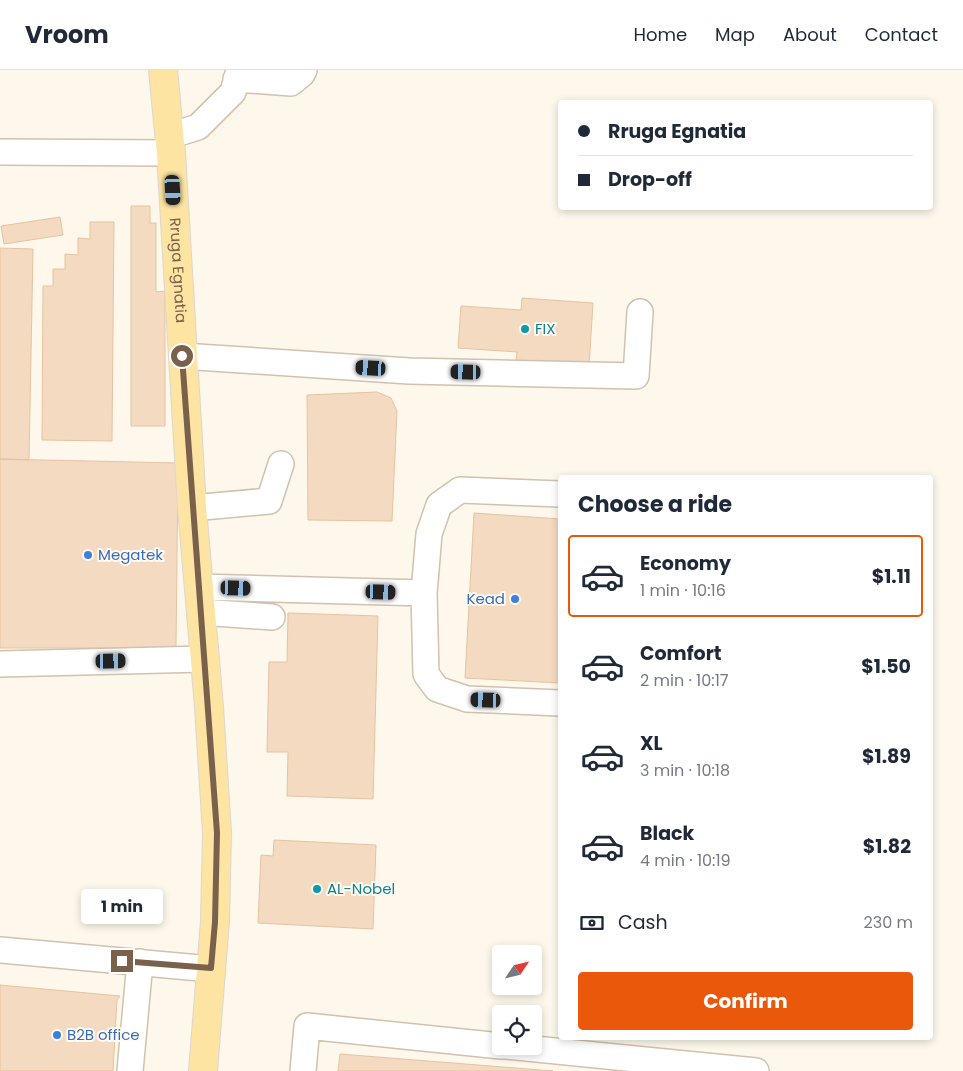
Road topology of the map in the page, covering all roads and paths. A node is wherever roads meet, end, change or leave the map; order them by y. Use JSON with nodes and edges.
{"nodes":[{"id":1,"x":162,"y":70,"type":"edge"},
{"id":2,"x":304,"y":70,"type":"edge"},
{"id":3,"x":237,"y":75,"type":"edge"},
{"id":4,"x":170,"y":144,"type":"junction"},
{"id":5,"x":0,"y":152,"type":"edge"},
{"id":6,"x":640,"y":312,"type":"dead end"},
{"id":7,"x":182,"y":356,"type":"junction"},
{"id":8,"x":281,"y":464,"type":"dead end"},
{"id":9,"x":558,"y":494,"type":"edge"},
{"id":10,"x":192,"y":508,"type":"junction"},
{"id":11,"x":424,"y":593,"type":"junction"},
{"id":12,"x":200,"y":599,"type":"junction"},
{"id":13,"x":272,"y":617,"type":"dead end"},
{"id":14,"x":204,"y":659,"type":"junction"},
{"id":15,"x":0,"y":664,"type":"edge"},
{"id":16,"x":558,"y":703,"type":"edge"},
{"id":17,"x":0,"y":950,"type":"edge"},
{"id":18,"x":140,"y":962,"type":"junction"},
{"id":19,"x":211,"y":968,"type":"junction"},
{"id":20,"x":492,"y":1045,"type":"edge"},
{"id":21,"x":541,"y":1055,"type":"edge"},
{"id":22,"x":569,"y":1062,"type":"edge"},
{"id":23,"x":130,"y":1071,"type":"edge"},
{"id":24,"x":203,"y":1071,"type":"edge"},
{"id":25,"x":303,"y":1071,"type":"edge"},
{"id":26,"x":756,"y":1071,"type":"edge"}],
"edges":[{"from":1,"to":4,"type":"main road","name":"Rruga Egnatia"},
{"from":2,"to":3,"type":"lane"},
{"from":3,"to":4,"type":"lane"},
{"from":4,"to":5,"type":"lane"},
{"from":4,"to":7,"type":"main road","name":"Rruga Egnatia"},
{"from":6,"to":7,"type":"lane"},
{"from":7,"to":10,"type":"main road","name":"Rruga Egnatia"},
{"from":8,"to":10,"type":"lane"},
{"from":9,"to":11,"type":"lane"},
{"from":10,"to":12,"type":"main road","name":"Rruga Egnatia"},
{"from":11,"to":12,"type":"lane"},
{"from":11,"to":16,"type":"lane"},
{"from":12,"to":13,"type":"lane"},
{"from":12,"to":14,"type":"main road","name":"Rruga Egnatia"},
{"from":14,"to":15,"type":"lane"},
{"from":14,"to":19,"type":"main road","name":"Rruga Egnatia"},
{"from":17,"to":18,"type":"lane"},
{"from":18,"to":19,"type":"lane"},
{"from":18,"to":23,"type":"lane"},
{"from":19,"to":24,"type":"main road","name":"Rruga Egnatia"},
{"from":20,"to":25,"type":"lane"},
{"from":21,"to":22,"type":"lane"},
{"from":22,"to":26,"type":"lane"}]}
